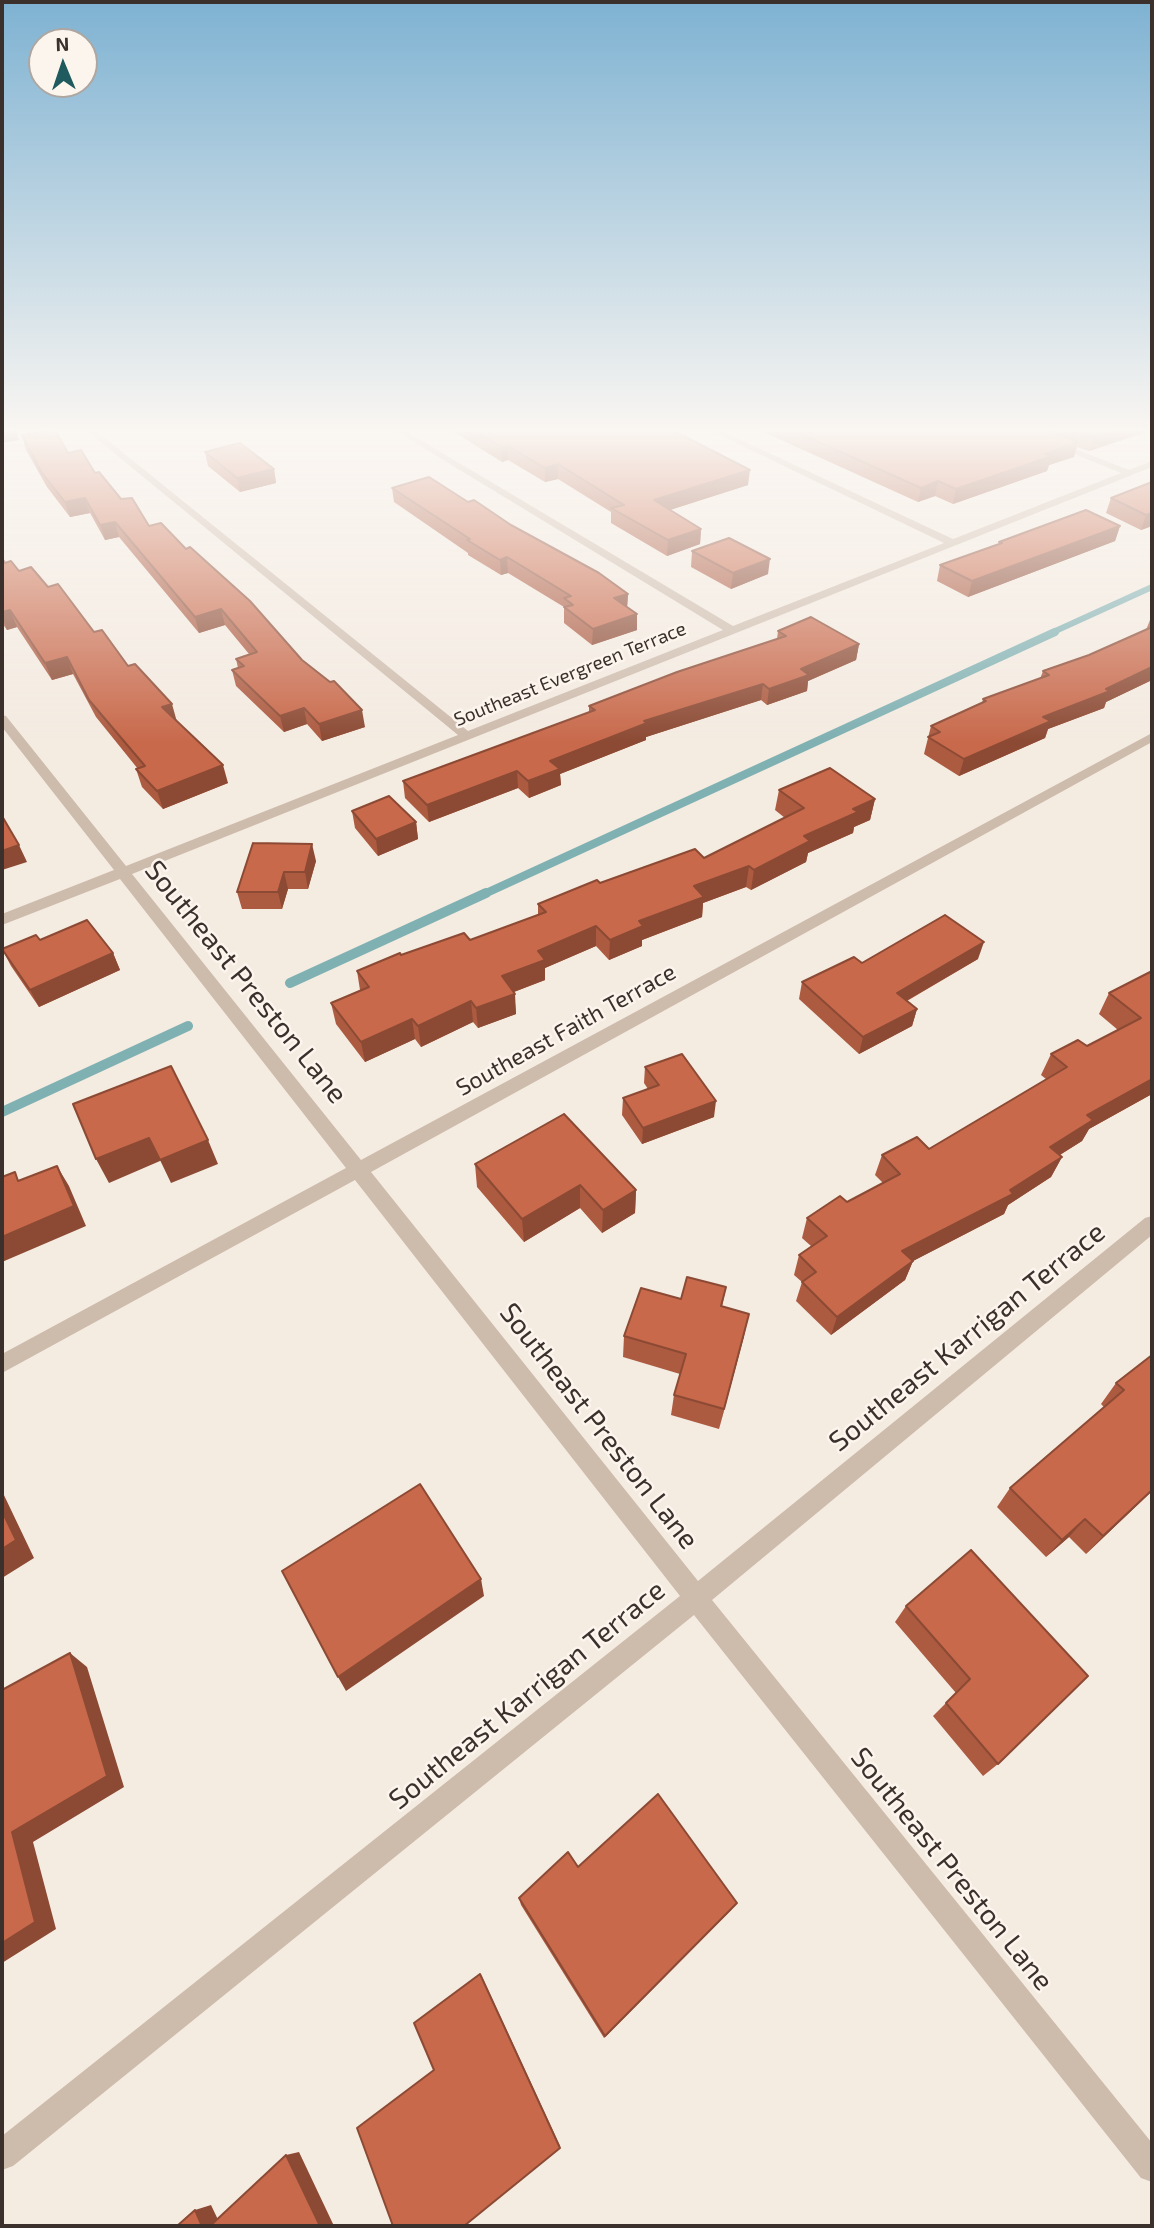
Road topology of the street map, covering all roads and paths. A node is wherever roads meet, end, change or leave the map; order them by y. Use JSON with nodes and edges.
{"nodes":[{"id":1,"x":218,"y":534,"type":"edge"},
{"id":2,"x":571,"y":534,"type":"edge"},
{"id":3,"x":934,"y":534,"type":"edge"},
{"id":4,"x":972,"y":534,"type":"edge"},
{"id":5,"x":951,"y":542,"type":"junction"},
{"id":6,"x":731,"y":630,"type":"junction"},
{"id":7,"x":2,"y":719,"type":"edge"},
{"id":8,"x":467,"y":736,"type":"junction"},
{"id":9,"x":1152,"y":737,"type":"edge"},
{"id":10,"x":121,"y":872,"type":"junction"},
{"id":11,"x":2,"y":920,"type":"edge"},
{"id":12,"x":359,"y":1170,"type":"junction"},
{"id":13,"x":1152,"y":1224,"type":"edge"},
{"id":14,"x":2,"y":1364,"type":"edge"},
{"id":15,"x":696,"y":1598,"type":"junction"},
{"id":16,"x":2,"y":2155,"type":"edge"},
{"id":17,"x":1152,"y":2167,"type":"edge"}],
"edges":[{"from":1,"to":8,"type":"street"},
{"from":2,"to":6,"type":"street"},
{"from":3,"to":5,"type":"street"},
{"from":4,"to":5,"type":"street","name":"Southeast Evergreen Terrace"},
{"from":5,"to":6,"type":"street","name":"Southeast Evergreen Terrace"},
{"from":6,"to":8,"type":"street","name":"Southeast Evergreen Terrace"},
{"from":7,"to":10,"type":"street","name":"Southeast Preston Lane"},
{"from":8,"to":10,"type":"street","name":"Southeast Evergreen Terrace"},
{"from":9,"to":12,"type":"street","name":"Southeast Faith Terrace"},
{"from":10,"to":11,"type":"street","name":"Southeast Evergreen Terrace"},
{"from":10,"to":12,"type":"street","name":"Southeast Preston Lane"},
{"from":12,"to":14,"type":"street","name":"Southeast Faith Terrace"},
{"from":12,"to":15,"type":"street","name":"Southeast Preston Lane"},
{"from":13,"to":15,"type":"street","name":"Southeast Karrigan Terrace"},
{"from":15,"to":16,"type":"street","name":"Southeast Karrigan Terrace"},
{"from":15,"to":17,"type":"street","name":"Southeast Preston Lane"}]}
